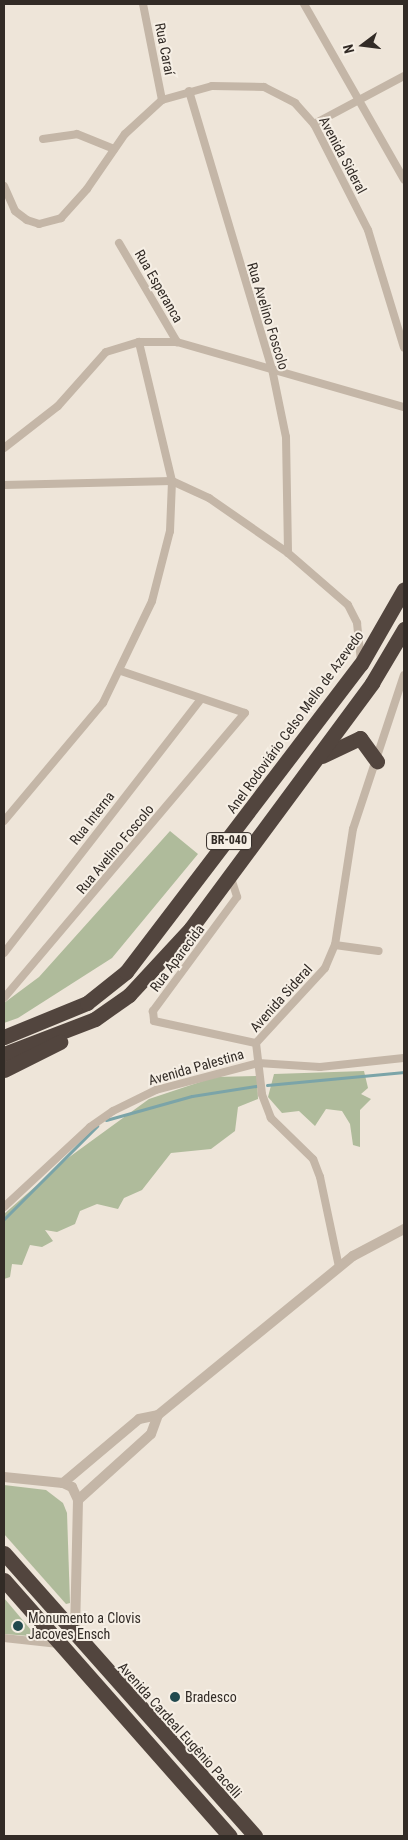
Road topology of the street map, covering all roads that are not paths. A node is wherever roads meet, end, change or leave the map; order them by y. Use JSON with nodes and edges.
{"nodes":[{"id":1,"x":143,"y":4,"type":"edge"},
{"id":2,"x":304,"y":4,"type":"edge"},
{"id":3,"x":404,"y":76,"type":"edge"},
{"id":4,"x":189,"y":91,"type":"junction"},
{"id":5,"x":162,"y":100,"type":"junction"},
{"id":6,"x":359,"y":100,"type":"junction"},
{"id":7,"x":314,"y":124,"type":"junction"},
{"id":8,"x":43,"y":139,"type":"dead end"},
{"id":9,"x":114,"y":149,"type":"junction"},
{"id":10,"x":404,"y":179,"type":"edge"},
{"id":11,"x":4,"y":186,"type":"edge"},
{"id":12,"x":119,"y":243,"type":"dead end"},
{"id":13,"x":139,"y":342,"type":"junction"},
{"id":14,"x":177,"y":342,"type":"junction"},
{"id":15,"x":404,"y":348,"type":"edge"},
{"id":16,"x":272,"y":369,"type":"junction"},
{"id":17,"x":404,"y":408,"type":"edge"},
{"id":18,"x":4,"y":448,"type":"edge"},
{"id":19,"x":172,"y":481,"type":"junction"},
{"id":20,"x":4,"y":485,"type":"edge"},
{"id":21,"x":288,"y":553,"type":"junction"},
{"id":22,"x":404,"y":589,"type":"edge"},
{"id":23,"x":404,"y":629,"type":"edge"},
{"id":24,"x":361,"y":664,"type":"junction"},
{"id":25,"x":121,"y":671,"type":"junction"},
{"id":26,"x":404,"y":675,"type":"edge"},
{"id":27,"x":201,"y":699,"type":"junction"},
{"id":28,"x":314,"y":761,"type":"junction"},
{"id":29,"x":377,"y":762,"type":"junction"},
{"id":30,"x":4,"y":821,"type":"edge"},
{"id":31,"x":230,"y":873,"type":"junction"},
{"id":32,"x":335,"y":945,"type":"junction"},
{"id":33,"x":379,"y":951,"type":"dead end"},
{"id":34,"x":4,"y":953,"type":"edge"},
{"id":35,"x":4,"y":998,"type":"edge"},
{"id":36,"x":96,"y":1019,"type":"junction"},
{"id":37,"x":4,"y":1037,"type":"edge"},
{"id":38,"x":256,"y":1044,"type":"junction"},
{"id":39,"x":4,"y":1054,"type":"edge"},
{"id":40,"x":404,"y":1058,"type":"edge"},
{"id":41,"x":258,"y":1063,"type":"junction"},
{"id":42,"x":4,"y":1070,"type":"edge"},
{"id":43,"x":4,"y":1207,"type":"edge"},
{"id":44,"x":404,"y":1229,"type":"edge"},
{"id":45,"x":339,"y":1267,"type":"junction"},
{"id":46,"x":158,"y":1415,"type":"junction"},
{"id":47,"x":4,"y":1477,"type":"edge"},
{"id":48,"x":63,"y":1483,"type":"junction"},
{"id":49,"x":78,"y":1500,"type":"junction"},
{"id":50,"x":4,"y":1553,"type":"edge"},
{"id":51,"x":4,"y":1580,"type":"edge"},
{"id":52,"x":75,"y":1637,"type":"junction"},
{"id":53,"x":4,"y":1638,"type":"edge"},
{"id":54,"x":60,"y":1644,"type":"junction"},
{"id":55,"x":230,"y":1836,"type":"edge"},
{"id":56,"x":255,"y":1836,"type":"edge"}],
"edges":[{"from":1,"to":5,"type":"street","name":"Rua Caraí"},
{"from":2,"to":6,"type":"street"},
{"from":3,"to":6,"type":"street"},
{"from":4,"to":5,"type":"street","name":"Avenida Sideral"},
{"from":4,"to":7,"type":"street","name":"Avenida Sideral"},
{"from":4,"to":16,"type":"street","name":"Rua Avelino Foscolo"},
{"from":5,"to":9,"type":"street","name":"Avenida Sideral"},
{"from":6,"to":7,"type":"street"},
{"from":6,"to":10,"type":"street"},
{"from":7,"to":15,"type":"street","name":"Avenida Sideral"},
{"from":8,"to":9,"type":"street"},
{"from":9,"to":11,"type":"street","name":"Avenida Sideral"},
{"from":12,"to":14,"type":"street","name":"Rua Esperanca"},
{"from":13,"to":14,"type":"street"},
{"from":13,"to":18,"type":"street"},
{"from":13,"to":19,"type":"street"},
{"from":14,"to":16,"type":"street"},
{"from":16,"to":17,"type":"street"},
{"from":16,"to":21,"type":"street","name":"Rua Avelino Foscolo"},
{"from":19,"to":20,"type":"street"},
{"from":19,"to":21,"type":"street"},
{"from":19,"to":25,"type":"street"},
{"from":21,"to":24,"type":"street"},
{"from":22,"to":24,"type":"highway","name":"Anel Rodoviário Celso Mello de Azevedo","number":"BR-040"},
{"from":23,"to":28,"type":"highway","number":"BR-040"},
{"from":24,"to":37,"type":"highway","name":"Anel Rodoviário Celso Mello de Azevedo","number":"BR-040"},
{"from":25,"to":27,"type":"street"},
{"from":25,"to":30,"type":"street"},
{"from":26,"to":29,"type":"street","name":"Avenida Sideral"},
{"from":27,"to":34,"type":"street","name":"Rua Interna"},
{"from":27,"to":35,"type":"street","name":"Rua Avelino Foscolo"},
{"from":28,"to":29,"type":"highway"},
{"from":28,"to":31,"type":"highway","number":"BR-040"},
{"from":29,"to":32,"type":"street","name":"Avenida Sideral"},
{"from":31,"to":36,"type":"highway","number":"BR-040"},
{"from":31,"to":38,"type":"street","name":"Rua Aparecida"},
{"from":32,"to":33,"type":"street"},
{"from":32,"to":38,"type":"street","name":"Avenida Sideral"},
{"from":36,"to":39,"type":"highway","number":"BR-040"},
{"from":36,"to":42,"type":"highway"},
{"from":38,"to":41,"type":"street","name":"Avenida Sideral"},
{"from":40,"to":41,"type":"street","name":"Avenida Palestina"},
{"from":41,"to":43,"type":"street","name":"Avenida Palestina"},
{"from":41,"to":45,"type":"street","name":"Avenida Sideral"},
{"from":44,"to":45,"type":"street"},
{"from":45,"to":46,"type":"street"},
{"from":46,"to":48,"type":"street"},
{"from":46,"to":49,"type":"street"},
{"from":47,"to":48,"type":"street"},
{"from":48,"to":49,"type":"street"},
{"from":49,"to":52,"type":"street"},
{"from":50,"to":52,"type":"highway","name":"Avenida Cardeal Eugênio Pacelli"},
{"from":51,"to":54,"type":"highway"},
{"from":52,"to":56,"type":"highway","name":"Avenida Cardeal Eugênio Pacelli"},
{"from":53,"to":54,"type":"street"},
{"from":54,"to":55,"type":"highway"}]}
